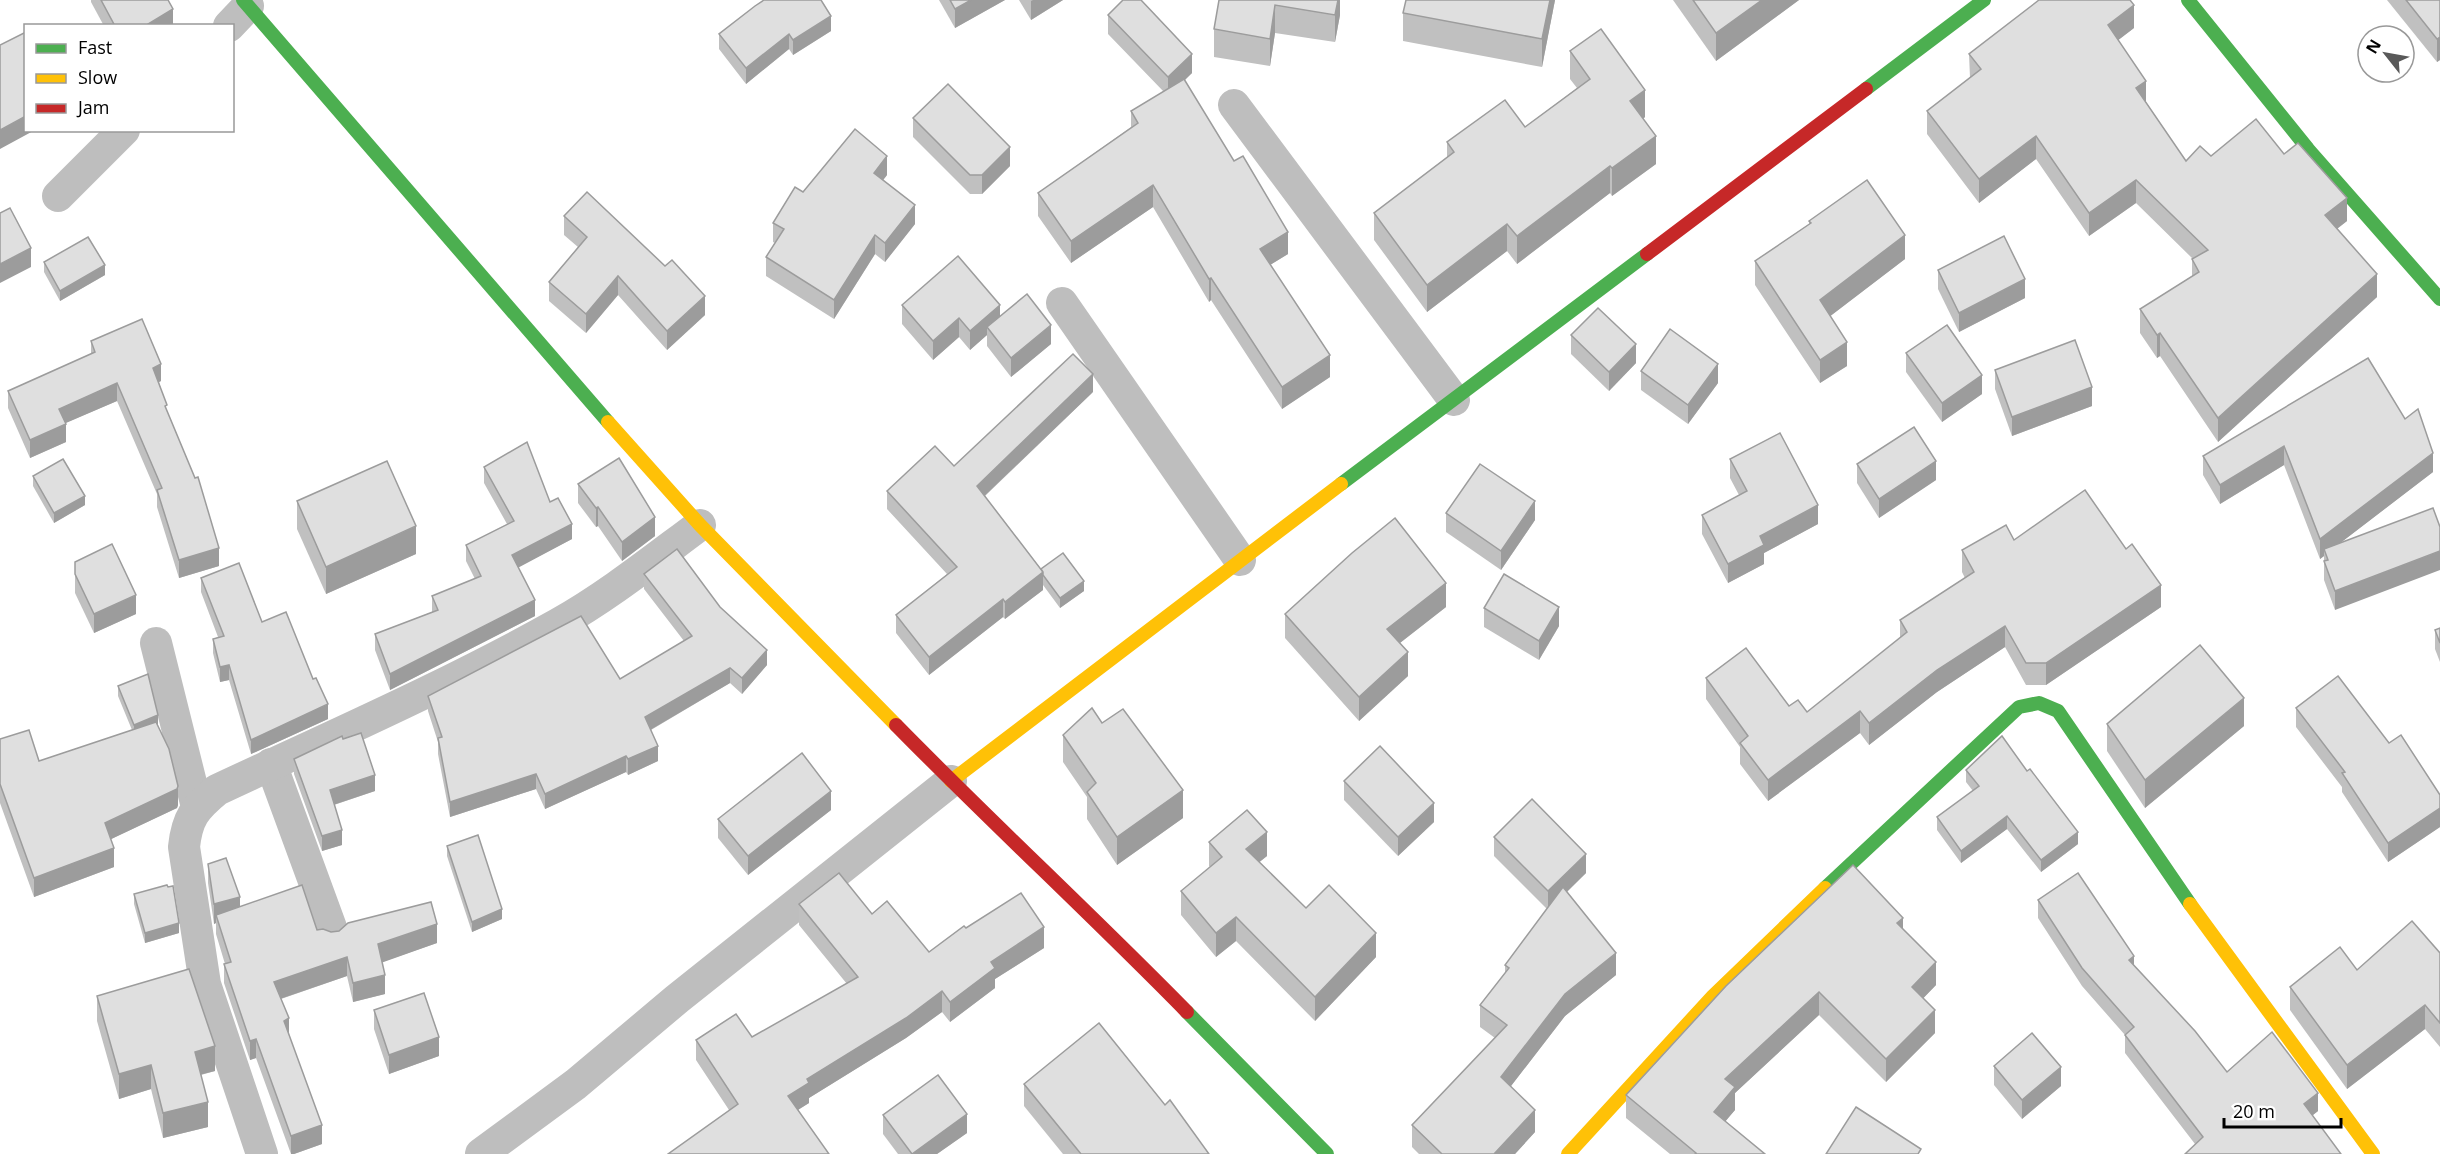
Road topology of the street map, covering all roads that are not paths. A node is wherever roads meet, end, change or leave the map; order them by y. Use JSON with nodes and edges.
{"nodes":[{"id":1,"x":1984,"y":0,"type":"edge"},
{"id":2,"x":2188,"y":0,"type":"edge"},
{"id":3,"x":240,"y":11,"type":"edge"},
{"id":4,"x":1234,"y":105,"type":"dead end"},
{"id":5,"x":122,"y":132,"type":"edge"},
{"id":6,"x":58,"y":196,"type":"dead end"},
{"id":7,"x":2440,"y":300,"type":"edge"},
{"id":8,"x":1062,"y":303,"type":"dead end"},
{"id":9,"x":1454,"y":399,"type":"junction"},
{"id":10,"x":700,"y":525,"type":"junction"},
{"id":11,"x":1240,"y":560,"type":"junction"},
{"id":12,"x":156,"y":642,"type":"dead end"},
{"id":13,"x":271,"y":764,"type":"junction"},
{"id":14,"x":951,"y":781,"type":"junction"},
{"id":15,"x":197,"y":807,"type":"junction"},
{"id":16,"x":333,"y":933,"type":"edge"},
{"id":17,"x":262,"y":1154,"type":"edge"},
{"id":18,"x":481,"y":1154,"type":"edge"},
{"id":19,"x":1327,"y":1154,"type":"edge"},
{"id":20,"x":1568,"y":1154,"type":"edge"},
{"id":21,"x":2373,"y":1154,"type":"edge"}],
"edges":[{"from":1,"to":9,"type":"street"},
{"from":2,"to":7,"type":"street"},
{"from":3,"to":10,"type":"street"},
{"from":4,"to":9,"type":"street"},
{"from":5,"to":6,"type":"street"},
{"from":8,"to":11,"type":"street"},
{"from":9,"to":11,"type":"street"},
{"from":10,"to":13,"type":"street"},
{"from":10,"to":14,"type":"street"},
{"from":11,"to":14,"type":"street"},
{"from":12,"to":15,"type":"street"},
{"from":13,"to":15,"type":"street"},
{"from":13,"to":16,"type":"street"},
{"from":14,"to":18,"type":"street"},
{"from":14,"to":19,"type":"street"},
{"from":15,"to":17,"type":"street"},
{"from":20,"to":21,"type":"street"}]}
